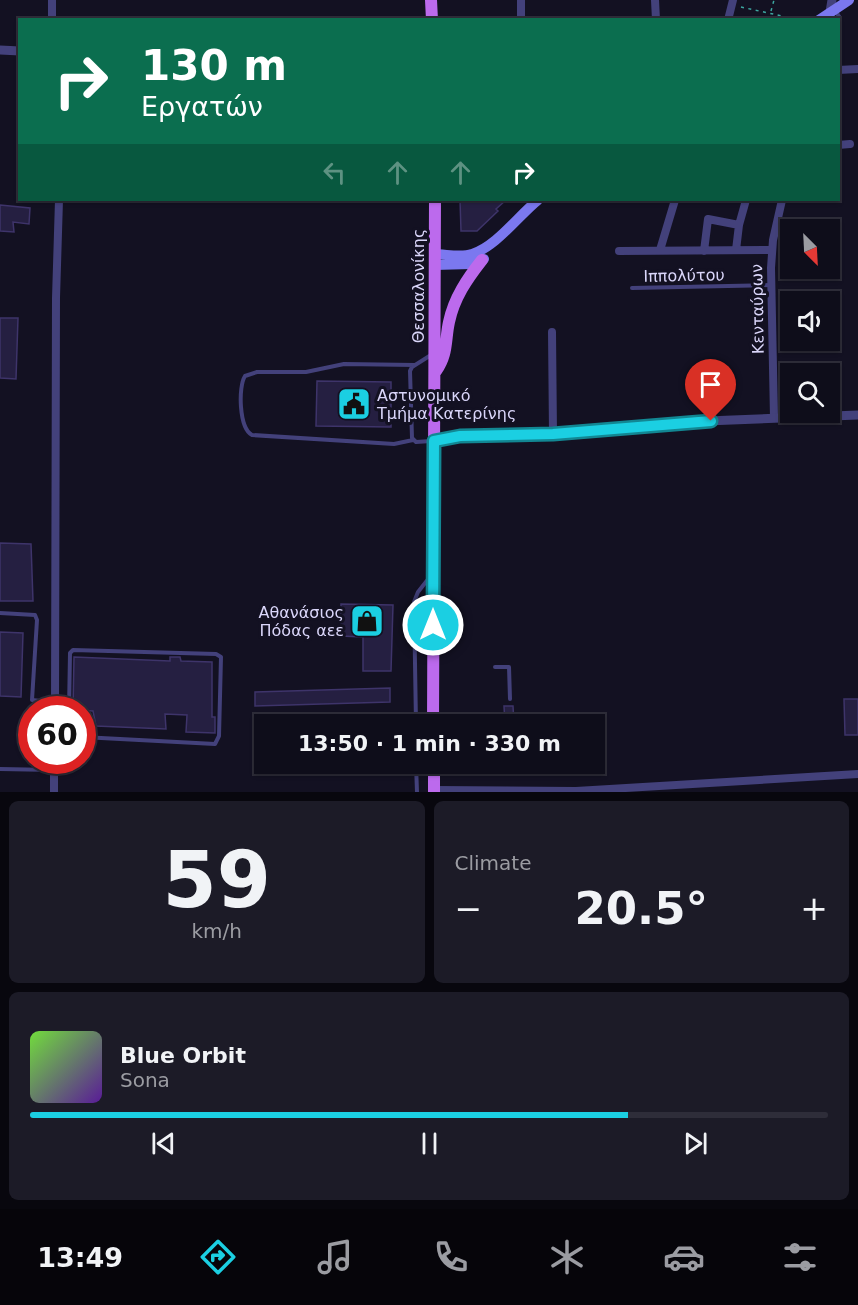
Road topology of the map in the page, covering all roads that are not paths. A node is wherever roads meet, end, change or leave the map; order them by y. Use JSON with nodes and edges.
{"nodes":[{"id":1,"x":52,"y":0,"type":"edge"},
{"id":2,"x":431,"y":0,"type":"edge"},
{"id":3,"x":521,"y":0,"type":"edge"},
{"id":4,"x":655,"y":0,"type":"edge"},
{"id":5,"x":849,"y":0,"type":"edge"},
{"id":6,"x":732,"y":3,"type":"edge"},
{"id":7,"x":831,"y":10,"type":"edge"},
{"id":8,"x":52,"y":18,"type":"edge"},
{"id":9,"x":432,"y":18,"type":"edge"},
{"id":10,"x":521,"y":18,"type":"edge"},
{"id":11,"x":656,"y":18,"type":"edge"},
{"id":12,"x":728,"y":18,"type":"edge"},
{"id":13,"x":0,"y":50,"type":"edge"},
{"id":14,"x":18,"y":51,"type":"edge"},
{"id":15,"x":858,"y":69,"type":"edge"},
{"id":16,"x":840,"y":70,"type":"edge"},
{"id":17,"x":850,"y":144,"type":"dead end"},
{"id":18,"x":840,"y":145,"type":"edge"},
{"id":19,"x":59,"y":201,"type":"edge"},
{"id":20,"x":435,"y":201,"type":"edge"},
{"id":21,"x":675,"y":201,"type":"edge"},
{"id":22,"x":746,"y":201,"type":"edge"},
{"id":23,"x":781,"y":201,"type":"edge"},
{"id":24,"x":533,"y":202,"type":"edge"},
{"id":25,"x":512,"y":223,"type":"junction"},
{"id":26,"x":739,"y":225,"type":"junction"},
{"id":27,"x":660,"y":250,"type":"junction"},
{"id":28,"x":736,"y":250,"type":"junction"},
{"id":29,"x":772,"y":250,"type":"junction"},
{"id":30,"x":619,"y":251,"type":"dead end"},
{"id":31,"x":705,"y":251,"type":"junction"},
{"id":32,"x":434,"y":260,"type":"junction"},
{"id":33,"x":482,"y":260,"type":"junction"},
{"id":34,"x":771,"y":285,"type":"junction"},
{"id":35,"x":633,"y":288,"type":"dead end"},
{"id":36,"x":552,"y":332,"type":"dead end"},
{"id":37,"x":435,"y":346,"type":"junction"},
{"id":38,"x":415,"y":365,"type":"junction"},
{"id":39,"x":435,"y":372,"type":"junction"},
{"id":40,"x":858,"y":415,"type":"edge"},
{"id":41,"x":774,"y":418,"type":"junction"},
{"id":42,"x":553,"y":434,"type":"junction"},
{"id":43,"x":413,"y":440,"type":"junction"},
{"id":44,"x":434,"y":441,"type":"junction"},
{"id":45,"x":433,"y":573,"type":"junction"},
{"id":46,"x":0,"y":613,"type":"edge"},
{"id":47,"x":495,"y":667,"type":"dead end"},
{"id":48,"x":32,"y":696,"type":"edge"},
{"id":49,"x":55,"y":696,"type":"edge"},
{"id":50,"x":68,"y":696,"type":"edge"},
{"id":51,"x":510,"y":699,"type":"dead end"},
{"id":52,"x":416,"y":714,"type":"edge"},
{"id":53,"x":433,"y":714,"type":"edge"},
{"id":54,"x":96,"y":738,"type":"edge"},
{"id":55,"x":0,"y":768,"type":"edge"},
{"id":56,"x":18,"y":769,"type":"edge"},
{"id":57,"x":54,"y":774,"type":"edge"},
{"id":58,"x":416,"y":774,"type":"edge"},
{"id":59,"x":434,"y":774,"type":"edge"},
{"id":60,"x":858,"y":774,"type":"edge"},
{"id":61,"x":639,"y":790,"type":"edge"},
{"id":62,"x":434,"y":791,"type":"edge"},
{"id":63,"x":54,"y":792,"type":"edge"},
{"id":64,"x":417,"y":792,"type":"edge"},
{"id":65,"x":576,"y":792,"type":"edge"}],
"edges":[{"from":1,"to":8,"type":"street"},
{"from":2,"to":9,"type":"main road"},
{"from":3,"to":10,"type":"street"},
{"from":4,"to":11,"type":"street"},
{"from":5,"to":7,"type":"main road"},
{"from":6,"to":12,"type":"street"},
{"from":13,"to":14,"type":"street"},
{"from":15,"to":16,"type":"street"},
{"from":17,"to":18,"type":"street"},
{"from":19,"to":49,"type":"street"},
{"from":20,"to":32,"type":"main road","name":"Θεσσαλονίκης"},
{"from":21,"to":27,"type":"street"},
{"from":22,"to":26,"type":"street"},
{"from":23,"to":29,"type":"street","name":"Κενταύρων"},
{"from":24,"to":25,"type":"main road"},
{"from":25,"to":32,"type":"main road"},
{"from":25,"to":33,"type":"main road"},
{"from":26,"to":28,"type":"street"},
{"from":26,"to":31,"type":"street"},
{"from":27,"to":30,"type":"street"},
{"from":27,"to":31,"type":"street"},
{"from":28,"to":29,"type":"street"},
{"from":28,"to":31,"type":"street"},
{"from":29,"to":34,"type":"street","name":"Κενταύρων"},
{"from":32,"to":33,"type":"main road"},
{"from":32,"to":37,"type":"main road","name":"Θεσσαλονίκης"},
{"from":33,"to":39,"type":"main road"},
{"from":34,"to":35,"type":"lane","name":"Ιππολύτου"},
{"from":34,"to":41,"type":"street","name":"Κενταύρων"},
{"from":36,"to":42,"type":"street"},
{"from":37,"to":38,"type":"lane"},
{"from":37,"to":39,"type":"main road","name":"Θεσσαλονίκης"},
{"from":38,"to":43,"type":"lane"},
{"from":38,"to":43,"type":"lane"},
{"from":39,"to":44,"type":"main road","name":"Θεσσαλονίκης"},
{"from":40,"to":41,"type":"street"},
{"from":41,"to":42,"type":"street"},
{"from":42,"to":44,"type":"street"},
{"from":43,"to":44,"type":"lane"},
{"from":44,"to":45,"type":"main road","name":"Θεσσαλονίκης"},
{"from":45,"to":52,"type":"lane"},
{"from":45,"to":53,"type":"main road","name":"Θεσσαλονίκης"},
{"from":46,"to":48,"type":"lane"},
{"from":47,"to":51,"type":"lane"},
{"from":50,"to":54,"type":"lane"},
{"from":55,"to":56,"type":"lane"},
{"from":57,"to":63,"type":"street"},
{"from":58,"to":64,"type":"lane"},
{"from":59,"to":62,"type":"main road"},
{"from":60,"to":61,"type":"street"},
{"from":61,"to":65,"type":"street"},
{"from":62,"to":65,"type":"street"}]}
